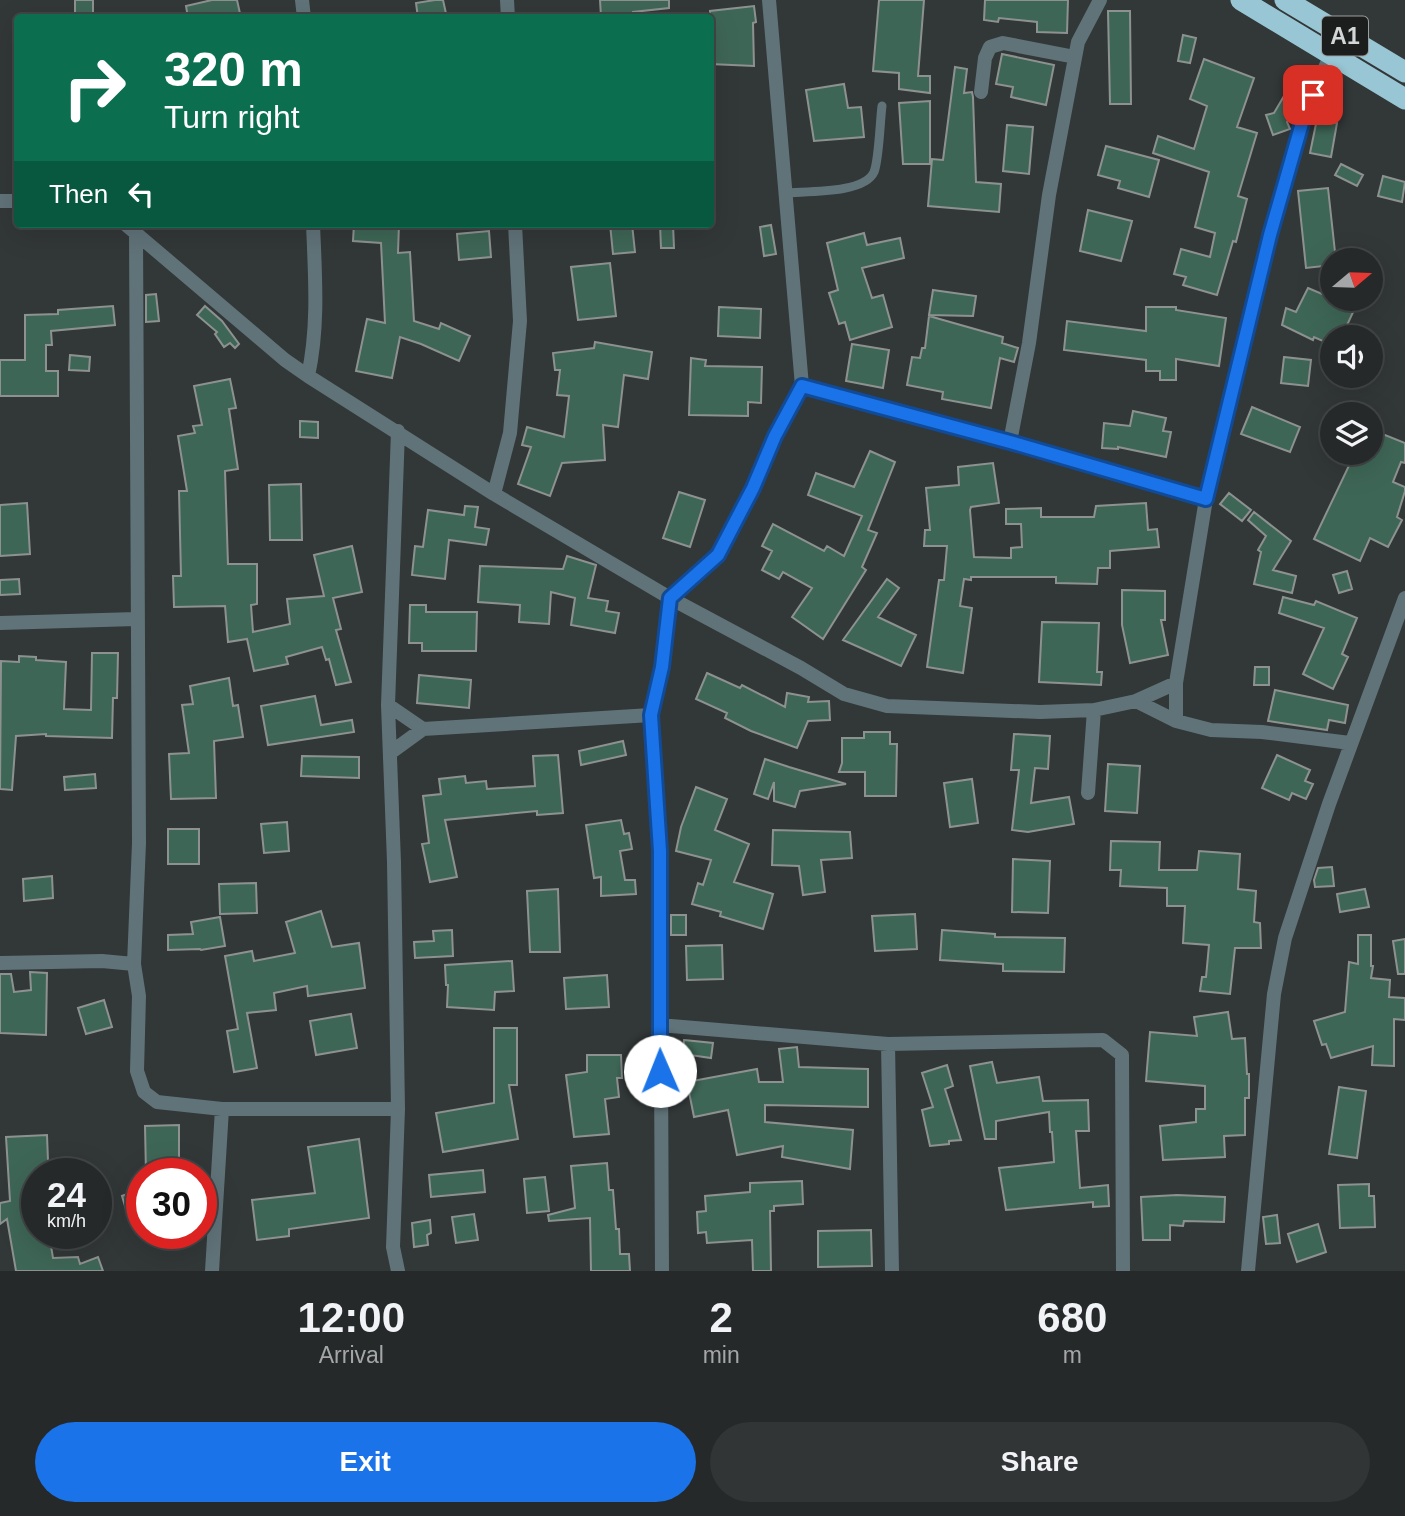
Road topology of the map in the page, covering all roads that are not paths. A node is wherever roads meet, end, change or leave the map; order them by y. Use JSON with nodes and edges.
{"nodes":[{"id":1,"x":769,"y":0,"type":"edge"},
{"id":2,"x":1100,"y":0,"type":"edge"},
{"id":3,"x":1241,"y":0,"type":"edge"},
{"id":4,"x":1285,"y":0,"type":"edge"},
{"id":5,"x":1331,"y":54,"type":"junction"},
{"id":6,"x":1075,"y":57,"type":"junction"},
{"id":7,"x":1405,"y":72,"type":"edge"},
{"id":8,"x":981,"y":92,"type":"dead end"},
{"id":9,"x":1405,"y":99,"type":"edge"},
{"id":10,"x":881,"y":106,"type":"dead end"},
{"id":11,"x":785,"y":193,"type":"junction"},
{"id":12,"x":130,"y":228,"type":"edge"},
{"id":13,"x":313,"y":228,"type":"edge"},
{"id":14,"x":515,"y":228,"type":"edge"},
{"id":15,"x":314,"y":350,"type":"junction"},
{"id":16,"x":285,"y":360,"type":"junction"},
{"id":17,"x":308,"y":376,"type":"junction"},
{"id":18,"x":802,"y":386,"type":"junction"},
{"id":19,"x":398,"y":431,"type":"junction"},
{"id":20,"x":1010,"y":442,"type":"junction"},
{"id":21,"x":494,"y":494,"type":"junction"},
{"id":22,"x":1206,"y":499,"type":"junction"},
{"id":23,"x":670,"y":598,"type":"junction"},
{"id":24,"x":1405,"y":598,"type":"edge"},
{"id":25,"x":136,"y":619,"type":"junction"},
{"id":26,"x":0,"y":623,"type":"edge"},
{"id":27,"x":1175,"y":683,"type":"junction"},
{"id":28,"x":1136,"y":701,"type":"junction"},
{"id":29,"x":388,"y":705,"type":"junction"},
{"id":30,"x":1094,"y":710,"type":"junction"},
{"id":31,"x":651,"y":715,"type":"junction"},
{"id":32,"x":1176,"y":721,"type":"junction"},
{"id":33,"x":423,"y":729,"type":"junction"},
{"id":34,"x":1350,"y":743,"type":"junction"},
{"id":35,"x":390,"y":753,"type":"junction"},
{"id":36,"x":1088,"y":793,"type":"dead end"},
{"id":37,"x":0,"y":963,"type":"edge"},
{"id":38,"x":134,"y":964,"type":"junction"},
{"id":39,"x":659,"y":1025,"type":"junction"},
{"id":40,"x":888,"y":1044,"type":"junction"},
{"id":41,"x":222,"y":1109,"type":"junction"},
{"id":42,"x":398,"y":1109,"type":"junction"},
{"id":43,"x":212,"y":1271,"type":"edge"},
{"id":44,"x":398,"y":1271,"type":"edge"},
{"id":45,"x":662,"y":1271,"type":"edge"},
{"id":46,"x":892,"y":1271,"type":"edge"},
{"id":47,"x":1123,"y":1271,"type":"edge"},
{"id":48,"x":1248,"y":1271,"type":"edge"}],
"edges":[{"from":1,"to":11,"type":"street"},
{"from":2,"to":6,"type":"street"},
{"from":3,"to":5,"type":"highway","number":"A1"},
{"from":4,"to":7,"type":"highway","number":"A1"},
{"from":5,"to":9,"type":"highway","number":"A1"},
{"from":5,"to":22,"type":"street"},
{"from":6,"to":8,"type":"street"},
{"from":6,"to":20,"type":"street"},
{"from":10,"to":11,"type":"lane"},
{"from":11,"to":18,"type":"street"},
{"from":12,"to":16,"type":"street"},
{"from":12,"to":25,"type":"street"},
{"from":13,"to":15,"type":"street"},
{"from":14,"to":21,"type":"street"},
{"from":15,"to":16,"type":"street"},
{"from":15,"to":17,"type":"street"},
{"from":16,"to":17,"type":"street"},
{"from":17,"to":19,"type":"street"},
{"from":18,"to":20,"type":"street"},
{"from":18,"to":23,"type":"street"},
{"from":19,"to":21,"type":"street"},
{"from":19,"to":29,"type":"street"},
{"from":20,"to":22,"type":"street"},
{"from":21,"to":23,"type":"street"},
{"from":22,"to":27,"type":"street"},
{"from":23,"to":30,"type":"street"},
{"from":23,"to":31,"type":"street"},
{"from":24,"to":34,"type":"street"},
{"from":25,"to":26,"type":"street"},
{"from":25,"to":38,"type":"street"},
{"from":27,"to":28,"type":"street"},
{"from":27,"to":32,"type":"street"},
{"from":28,"to":30,"type":"street"},
{"from":28,"to":32,"type":"street"},
{"from":29,"to":33,"type":"street"},
{"from":29,"to":35,"type":"street"},
{"from":30,"to":36,"type":"street"},
{"from":31,"to":33,"type":"street"},
{"from":31,"to":39,"type":"street"},
{"from":32,"to":34,"type":"street"},
{"from":33,"to":35,"type":"street"},
{"from":34,"to":48,"type":"street"},
{"from":35,"to":42,"type":"street"},
{"from":37,"to":38,"type":"street"},
{"from":38,"to":41,"type":"street"},
{"from":39,"to":40,"type":"street"},
{"from":39,"to":45,"type":"street"},
{"from":40,"to":46,"type":"street"},
{"from":40,"to":47,"type":"street"},
{"from":41,"to":42,"type":"street"},
{"from":41,"to":43,"type":"street"},
{"from":42,"to":44,"type":"street"}]}
